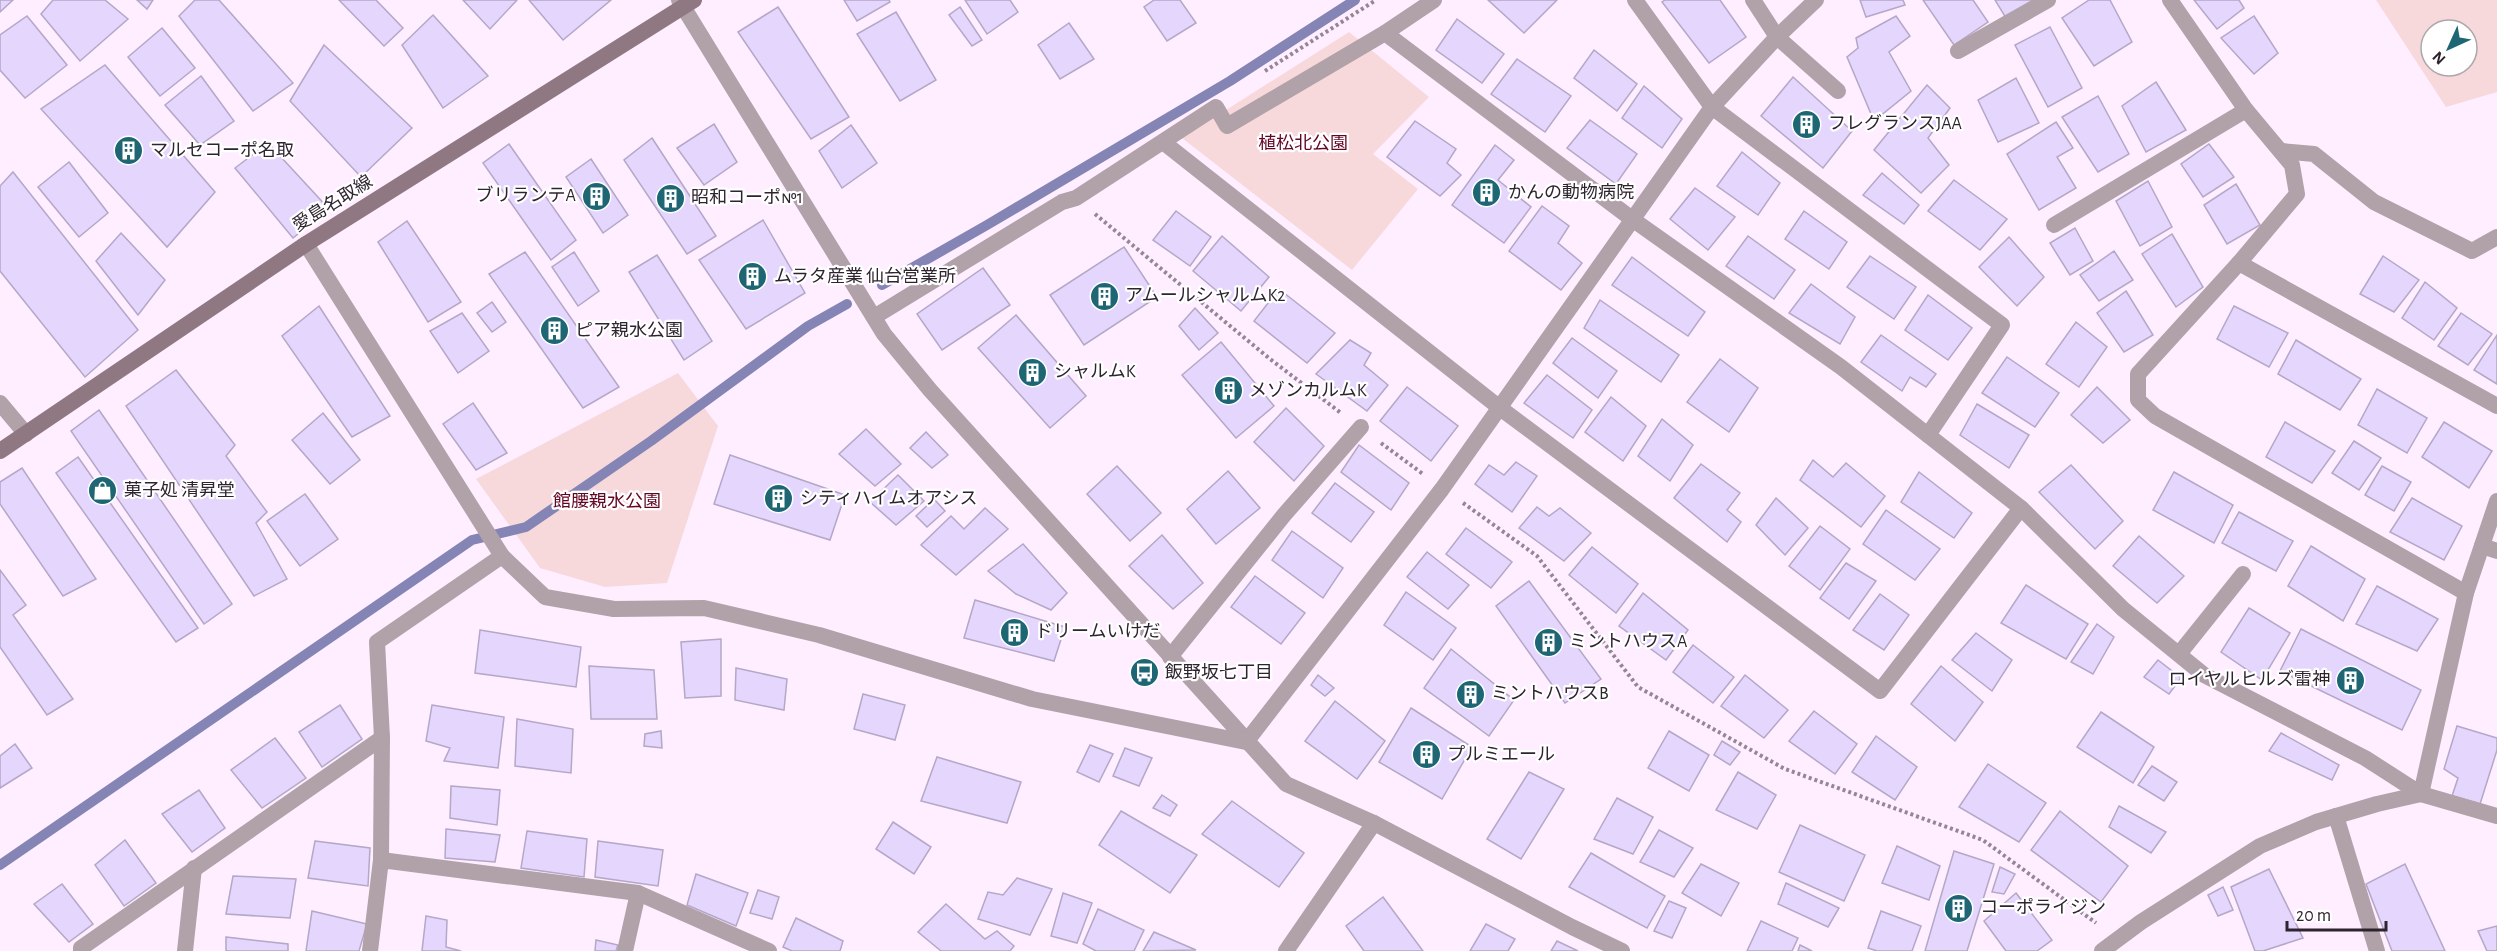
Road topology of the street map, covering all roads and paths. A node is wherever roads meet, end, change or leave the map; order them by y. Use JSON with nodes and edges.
{"nodes":[{"id":1,"x":1376,"y":0,"type":"edge"},
{"id":2,"x":1434,"y":0,"type":"edge"},
{"id":3,"x":1635,"y":0,"type":"edge"},
{"id":4,"x":1753,"y":0,"type":"edge"},
{"id":5,"x":1816,"y":0,"type":"edge"},
{"id":6,"x":2048,"y":0,"type":"edge"},
{"id":7,"x":2170,"y":0,"type":"edge"},
{"id":8,"x":685,"y":2,"type":"edge"},
{"id":9,"x":1385,"y":33,"type":"junction"},
{"id":10,"x":1777,"y":37,"type":"junction"},
{"id":11,"x":1958,"y":51,"type":"dead end"},
{"id":12,"x":1261,"y":74,"type":"dead end"},
{"id":13,"x":1838,"y":91,"type":"dead end"},
{"id":14,"x":1712,"y":107,"type":"junction"},
{"id":15,"x":2246,"y":110,"type":"junction"},
{"id":16,"x":1162,"y":142,"type":"junction"},
{"id":17,"x":2281,"y":151,"type":"junction"},
{"id":18,"x":1076,"y":198,"type":"junction"},
{"id":19,"x":1632,"y":219,"type":"junction"},
{"id":20,"x":2054,"y":225,"type":"dead end"},
{"id":21,"x":2497,"y":237,"type":"edge"},
{"id":22,"x":306,"y":244,"type":"junction"},
{"id":23,"x":2239,"y":263,"type":"junction"},
{"id":24,"x":874,"y":317,"type":"junction"},
{"id":25,"x":0,"y":404,"type":"edge"},
{"id":26,"x":2497,"y":406,"type":"edge"},
{"id":27,"x":1500,"y":408,"type":"junction"},
{"id":28,"x":1360,"y":427,"type":"junction"},
{"id":29,"x":26,"y":434,"type":"junction"},
{"id":30,"x":1928,"y":435,"type":"junction"},
{"id":31,"x":0,"y":452,"type":"edge"},
{"id":32,"x":1442,"y":489,"type":"junction"},
{"id":33,"x":2497,"y":501,"type":"edge"},
{"id":34,"x":2021,"y":508,"type":"junction"},
{"id":35,"x":2489,"y":548,"type":"edge"},
{"id":36,"x":502,"y":556,"type":"junction"},
{"id":37,"x":2243,"y":574,"type":"dead end"},
{"id":38,"x":2466,"y":593,"type":"junction"},
{"id":39,"x":2179,"y":654,"type":"junction"},
{"id":40,"x":1170,"y":657,"type":"junction"},
{"id":41,"x":382,"y":738,"type":"junction"},
{"id":42,"x":1246,"y":742,"type":"junction"},
{"id":43,"x":2421,"y":794,"type":"junction"},
{"id":44,"x":2336,"y":816,"type":"junction"},
{"id":45,"x":2497,"y":816,"type":"edge"},
{"id":46,"x":1374,"y":823,"type":"junction"},
{"id":47,"x":381,"y":860,"type":"junction"},
{"id":48,"x":194,"y":868,"type":"junction"},
{"id":49,"x":638,"y":893,"type":"junction"},
{"id":50,"x":2118,"y":939,"type":"junction"},
{"id":51,"x":81,"y":951,"type":"edge"},
{"id":52,"x":184,"y":951,"type":"edge"},
{"id":53,"x":370,"y":951,"type":"edge"},
{"id":54,"x":624,"y":951,"type":"edge"},
{"id":55,"x":770,"y":951,"type":"edge"},
{"id":56,"x":1286,"y":951,"type":"edge"},
{"id":57,"x":1622,"y":951,"type":"edge"},
{"id":58,"x":2102,"y":951,"type":"edge"},
{"id":59,"x":2377,"y":951,"type":"edge"}],
"edges":[{"from":1,"to":12,"type":"path"},
{"from":2,"to":9,"type":"street"},
{"from":3,"to":14,"type":"street"},
{"from":4,"to":10,"type":"street"},
{"from":5,"to":10,"type":"street"},
{"from":6,"to":11,"type":"street"},
{"from":7,"to":15,"type":"street"},
{"from":8,"to":22,"type":"main road","name":"愛島名取線"},
{"from":8,"to":24,"type":"street"},
{"from":9,"to":16,"type":"street"},
{"from":9,"to":19,"type":"street"},
{"from":10,"to":13,"type":"street"},
{"from":10,"to":14,"type":"street"},
{"from":14,"to":19,"type":"street"},
{"from":14,"to":30,"type":"street"},
{"from":15,"to":17,"type":"street"},
{"from":15,"to":20,"type":"street"},
{"from":16,"to":18,"type":"street"},
{"from":16,"to":27,"type":"street"},
{"from":17,"to":21,"type":"street"},
{"from":17,"to":23,"type":"street"},
{"from":18,"to":24,"type":"street"},
{"from":18,"to":28,"type":"path"},
{"from":19,"to":27,"type":"street"},
{"from":19,"to":30,"type":"street"},
{"from":22,"to":29,"type":"main road","name":"愛島名取線"},
{"from":22,"to":36,"type":"street"},
{"from":23,"to":26,"type":"street"},
{"from":23,"to":38,"type":"street"},
{"from":24,"to":40,"type":"street"},
{"from":25,"to":29,"type":"street"},
{"from":27,"to":32,"type":"street"},
{"from":27,"to":34,"type":"street"},
{"from":28,"to":32,"type":"path"},
{"from":28,"to":40,"type":"street"},
{"from":29,"to":31,"type":"main road","name":"愛島名取線"},
{"from":30,"to":34,"type":"street"},
{"from":32,"to":42,"type":"street"},
{"from":32,"to":50,"type":"path"},
{"from":33,"to":35,"type":"street"},
{"from":34,"to":39,"type":"street"},
{"from":35,"to":38,"type":"street"},
{"from":36,"to":41,"type":"street"},
{"from":36,"to":42,"type":"street"},
{"from":37,"to":39,"type":"street"},
{"from":38,"to":43,"type":"street"},
{"from":39,"to":43,"type":"street"},
{"from":40,"to":42,"type":"street"},
{"from":41,"to":47,"type":"street"},
{"from":41,"to":48,"type":"street"},
{"from":42,"to":46,"type":"street"},
{"from":43,"to":44,"type":"street"},
{"from":43,"to":45,"type":"street"},
{"from":44,"to":50,"type":"street"},
{"from":44,"to":59,"type":"street"},
{"from":46,"to":56,"type":"street"},
{"from":46,"to":57,"type":"street"},
{"from":47,"to":49,"type":"street"},
{"from":47,"to":53,"type":"street"},
{"from":48,"to":51,"type":"street"},
{"from":48,"to":52,"type":"street"},
{"from":49,"to":54,"type":"street"},
{"from":49,"to":55,"type":"street"},
{"from":50,"to":58,"type":"street"}]}
